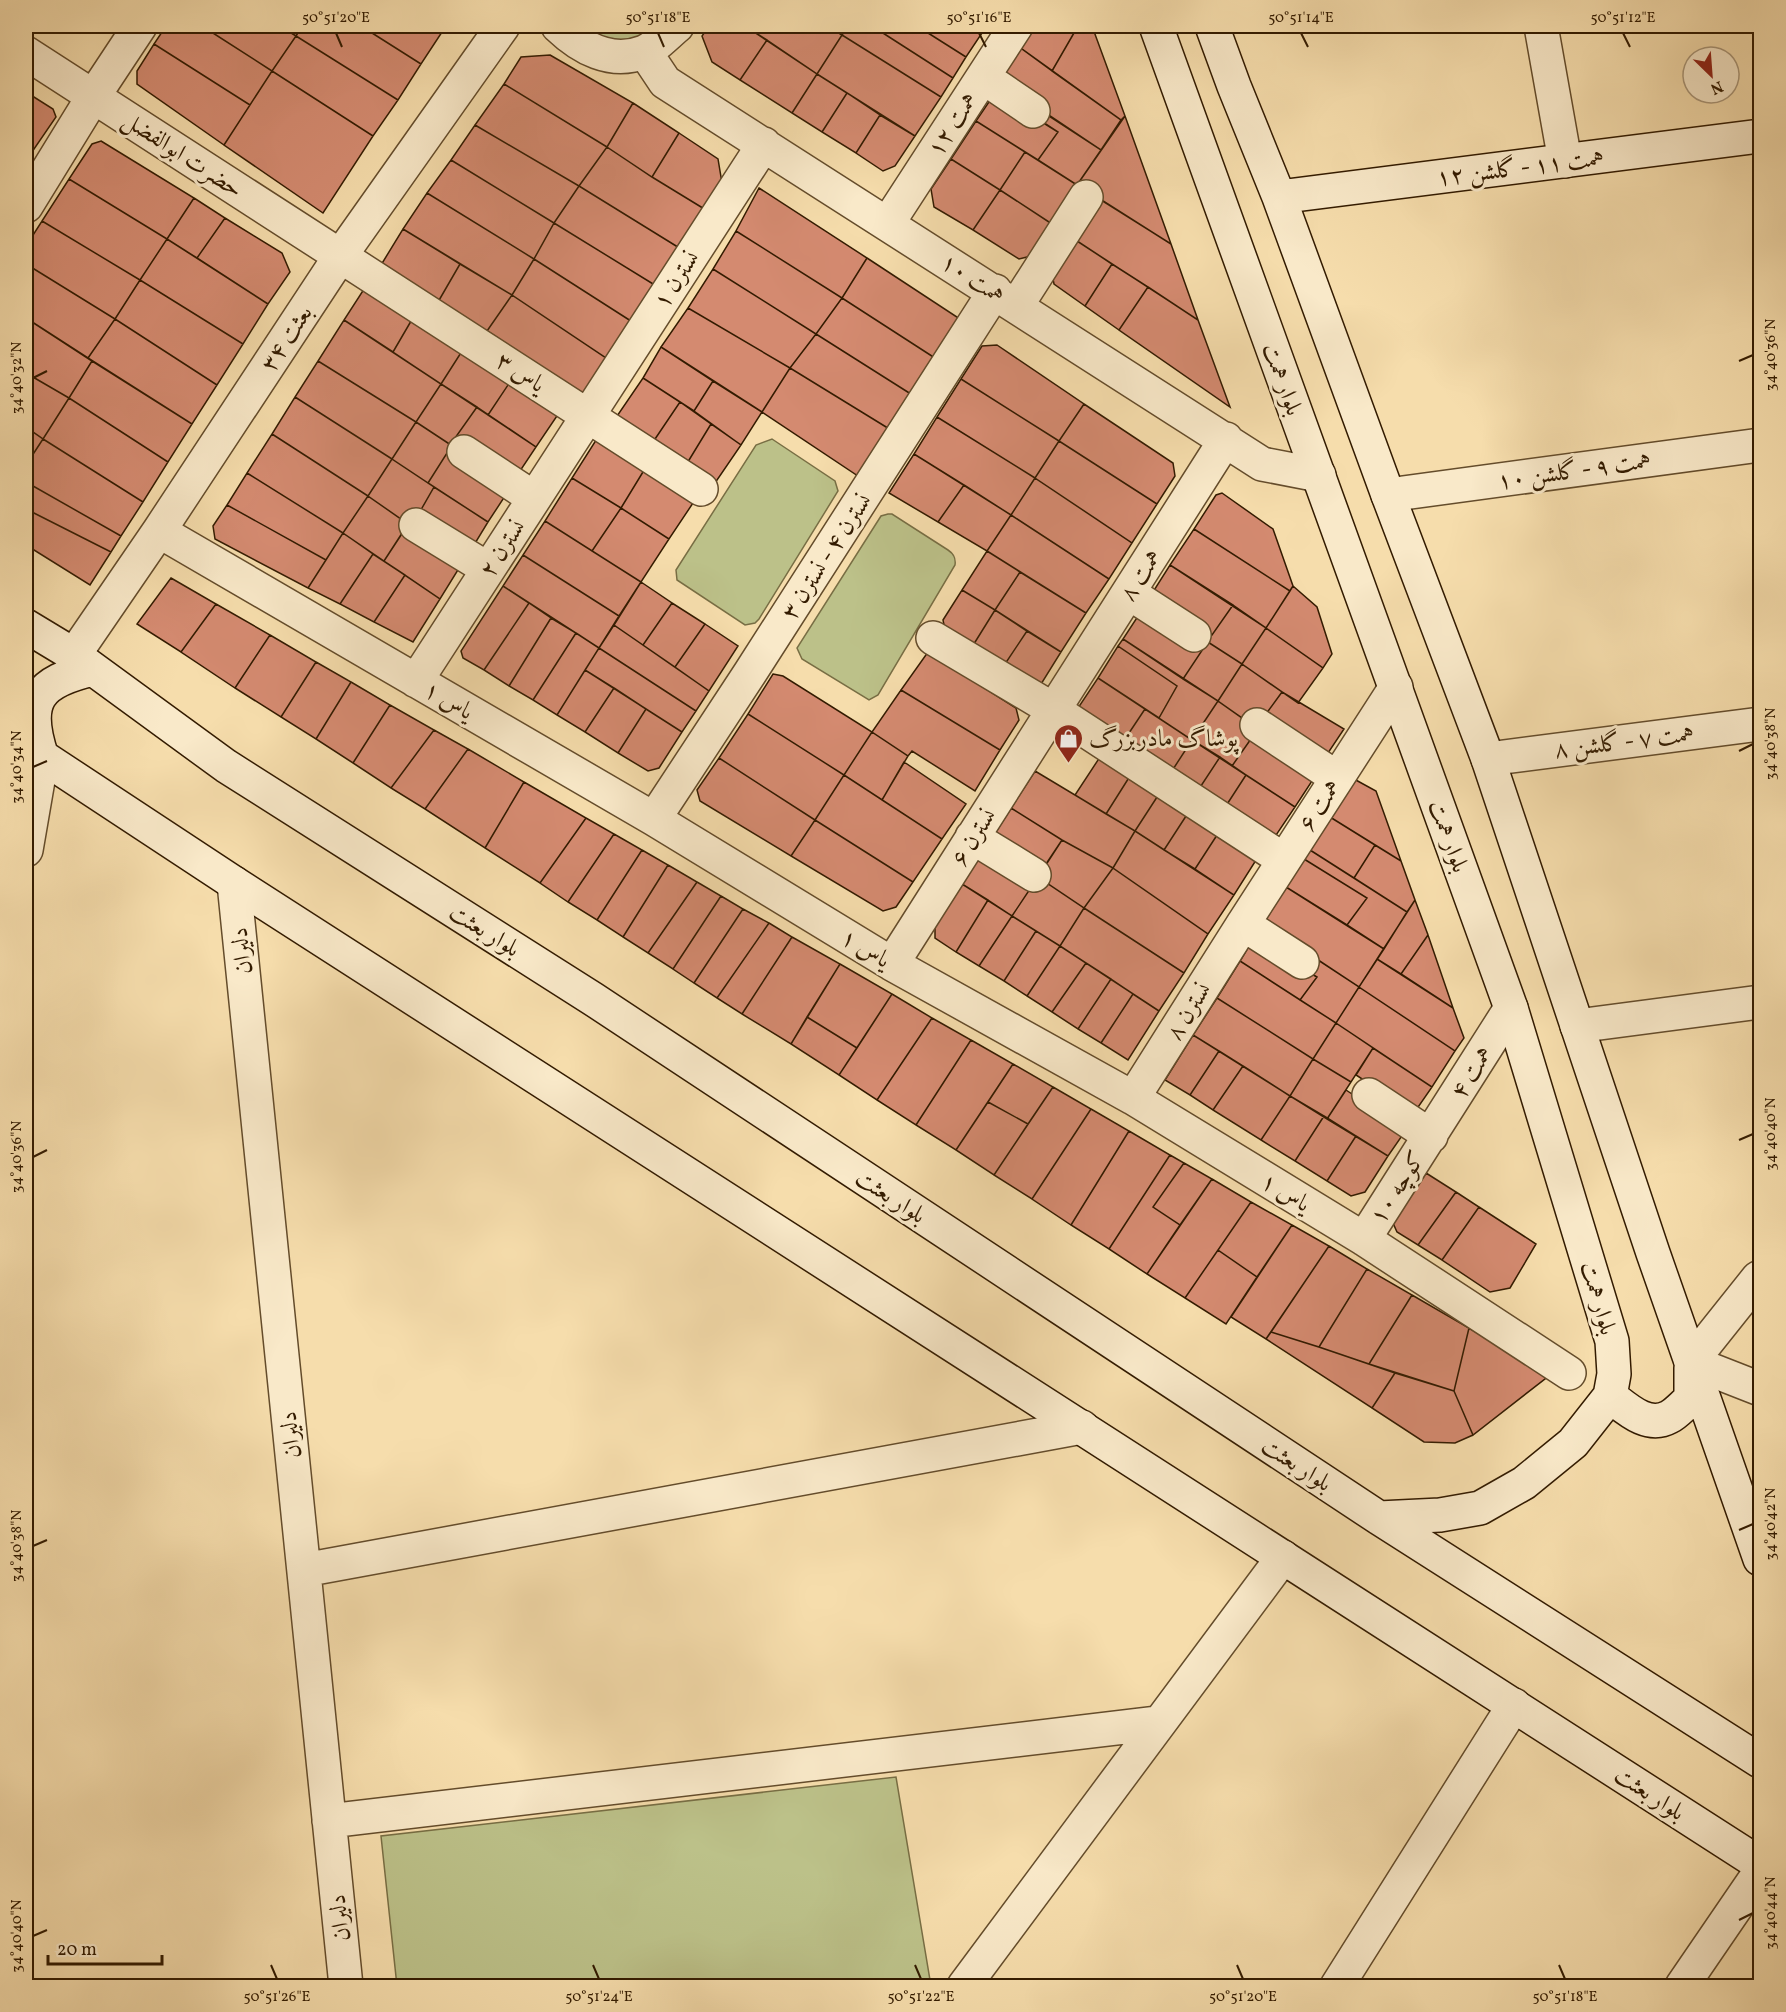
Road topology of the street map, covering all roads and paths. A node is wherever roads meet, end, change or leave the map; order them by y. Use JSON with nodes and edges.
{"nodes":[{"id":1,"x":140,"y":26,"type":"edge"},
{"id":2,"x":503,"y":26,"type":"edge"},
{"id":3,"x":558,"y":26,"type":"edge"},
{"id":4,"x":677,"y":26,"type":"edge"},
{"id":5,"x":1155,"y":26,"type":"edge"},
{"id":6,"x":1212,"y":26,"type":"edge"},
{"id":7,"x":1541,"y":26,"type":"edge"},
{"id":8,"x":1003,"y":30,"type":"edge"},
{"id":9,"x":645,"y":52,"type":"junction"},
{"id":10,"x":26,"y":53,"type":"edge"},
{"id":11,"x":983,"y":77,"type":"junction"},
{"id":12,"x":93,"y":97,"type":"junction"},
{"id":13,"x":1033,"y":111,"type":"dead end"},
{"id":14,"x":1761,"y":136,"type":"edge"},
{"id":15,"x":764,"y":144,"type":"junction"},
{"id":16,"x":1565,"y":161,"type":"junction"},
{"id":17,"x":1086,"y":197,"type":"dead end"},
{"id":18,"x":1279,"y":197,"type":"junction"},
{"id":19,"x":26,"y":206,"type":"edge"},
{"id":20,"x":888,"y":223,"type":"junction"},
{"id":21,"x":341,"y":255,"type":"junction"},
{"id":22,"x":1006,"y":298,"type":"junction"},
{"id":23,"x":588,"y":415,"type":"junction"},
{"id":24,"x":1226,"y":439,"type":"junction"},
{"id":25,"x":1761,"y":446,"type":"edge"},
{"id":26,"x":464,"y":452,"type":"dead end"},
{"id":27,"x":1319,"y":476,"type":"junction"},
{"id":28,"x":701,"y":489,"type":"dead end"},
{"id":29,"x":1388,"y":495,"type":"junction"},
{"id":30,"x":534,"y":498,"type":"junction"},
{"id":31,"x":416,"y":525,"type":"dead end"},
{"id":32,"x":159,"y":531,"type":"junction"},
{"id":33,"x":488,"y":569,"type":"junction"},
{"id":34,"x":1129,"y":593,"type":"junction"},
{"id":35,"x":26,"y":626,"type":"edge"},
{"id":36,"x":1194,"y":634,"type":"dead end"},
{"id":37,"x":933,"y":638,"type":"dead end"},
{"id":38,"x":84,"y":662,"type":"junction"},
{"id":39,"x":416,"y":681,"type":"junction"},
{"id":40,"x":1396,"y":687,"type":"junction"},
{"id":41,"x":1054,"y":710,"type":"junction"},
{"id":42,"x":1761,"y":724,"type":"edge"},
{"id":43,"x":1257,"y":725,"type":"dead end"},
{"id":44,"x":34,"y":751,"type":"edge"},
{"id":45,"x":1488,"y":759,"type":"junction"},
{"id":46,"x":1337,"y":778,"type":"junction"},
{"id":47,"x":654,"y":819,"type":"junction"},
{"id":48,"x":972,"y":837,"type":"junction"},
{"id":49,"x":26,"y":850,"type":"edge"},
{"id":50,"x":1284,"y":860,"type":"junction"},
{"id":51,"x":1034,"y":875,"type":"dead end"},
{"id":52,"x":234,"y":883,"type":"junction"},
{"id":53,"x":1243,"y":924,"type":"junction"},
{"id":54,"x":1302,"y":962,"type":"dead end"},
{"id":55,"x":892,"y":964,"type":"junction"},
{"id":56,"x":1761,"y":1002,"type":"edge"},
{"id":57,"x":1511,"y":1008,"type":"junction"},
{"id":58,"x":1577,"y":1026,"type":"junction"},
{"id":59,"x":1369,"y":1095,"type":"dead end"},
{"id":60,"x":1133,"y":1098,"type":"junction"},
{"id":61,"x":1431,"y":1136,"type":"junction"},
{"id":62,"x":1364,"y":1239,"type":"junction"},
{"id":63,"x":1761,"y":1277,"type":"edge"},
{"id":64,"x":1691,"y":1362,"type":"junction"},
{"id":65,"x":1569,"y":1373,"type":"dead end"},
{"id":66,"x":1761,"y":1389,"type":"edge"},
{"id":67,"x":1610,"y":1396,"type":"junction"},
{"id":68,"x":1082,"y":1428,"type":"junction"},
{"id":69,"x":1379,"y":1518,"type":"junction"},
{"id":70,"x":1283,"y":1557,"type":"junction"},
{"id":71,"x":1761,"y":1559,"type":"edge"},
{"id":72,"x":304,"y":1570,"type":"junction"},
{"id":73,"x":1514,"y":1705,"type":"junction"},
{"id":74,"x":1158,"y":1723,"type":"junction"},
{"id":75,"x":1761,"y":1761,"type":"edge"},
{"id":76,"x":329,"y":1821,"type":"junction"},
{"id":77,"x":1761,"y":1864,"type":"edge"},
{"id":78,"x":1761,"y":1872,"type":"edge"},
{"id":79,"x":345,"y":1986,"type":"edge"},
{"id":80,"x":964,"y":1986,"type":"edge"},
{"id":81,"x":1337,"y":1986,"type":"edge"},
{"id":82,"x":1682,"y":1986,"type":"edge"}],
"edges":[{"from":1,"to":12,"type":"street"},
{"from":2,"to":21,"type":"street","name":"بعثت ۳۴"},
{"from":3,"to":9,"type":"street"},
{"from":4,"to":9,"type":"street"},
{"from":5,"to":27,"type":"street","name":"بلوار همت"},
{"from":6,"to":18,"type":"street"},
{"from":7,"to":16,"type":"street"},
{"from":8,"to":11,"type":"street","name":"همت ۱۲"},
{"from":9,"to":15,"type":"street","name":"همت ۱۰"},
{"from":10,"to":12,"type":"street","name":"حضرت ابوالفضل"},
{"from":11,"to":13,"type":"street"},
{"from":11,"to":20,"type":"street","name":"همت ۱۲"},
{"from":12,"to":19,"type":"street"},
{"from":12,"to":21,"type":"street","name":"حضرت ابوالفضل"},
{"from":14,"to":16,"type":"street","name":"همت ۱۱ - گلشن ۱۲"},
{"from":15,"to":20,"type":"street","name":"همت ۱۰"},
{"from":15,"to":23,"type":"street","name":"نسترن ۱"},
{"from":16,"to":18,"type":"street","name":"همت ۱۱ - گلشن ۱۲"},
{"from":17,"to":22,"type":"street","name":"نسترن ۴ - نسترن ۳"},
{"from":18,"to":29,"type":"street"},
{"from":20,"to":22,"type":"street","name":"همت ۱۰"},
{"from":21,"to":23,"type":"street","name":"یاس ۳"},
{"from":21,"to":32,"type":"street","name":"بعثت ۳۴"},
{"from":22,"to":24,"type":"street","name":"همت ۱۰"},
{"from":22,"to":47,"type":"street","name":"نسترن ۴ - نسترن ۳"},
{"from":23,"to":28,"type":"street","name":"یاس ۳"},
{"from":23,"to":30,"type":"street","name":"نسترن ۲"},
{"from":24,"to":27,"type":"street","name":"همت ۱۰"},
{"from":24,"to":34,"type":"street","name":"همت ۸"},
{"from":25,"to":29,"type":"street","name":"همت ۹ - گلشن ۱۰"},
{"from":26,"to":30,"type":"street"},
{"from":27,"to":40,"type":"street","name":"بلوار همت"},
{"from":29,"to":45,"type":"street"},
{"from":30,"to":33,"type":"street","name":"نسترن ۲"},
{"from":31,"to":33,"type":"street"},
{"from":32,"to":38,"type":"street","name":"بعثت ۳۴"},
{"from":32,"to":39,"type":"street","name":"یاس ۱"},
{"from":33,"to":39,"type":"street","name":"نسترن ۲"},
{"from":34,"to":36,"type":"street"},
{"from":34,"to":41,"type":"street","name":"همت ۸"},
{"from":35,"to":38,"type":"street","name":"بلوار بعثت"},
{"from":37,"to":41,"type":"street"},
{"from":38,"to":44,"type":"street"},
{"from":38,"to":69,"type":"street","name":"بلوار بعثت"},
{"from":39,"to":47,"type":"street","name":"یاس ۱"},
{"from":40,"to":46,"type":"street","name":"همت ۶"},
{"from":40,"to":57,"type":"street","name":"بلوار همت"},
{"from":41,"to":48,"type":"street","name":"نسترن ۶"},
{"from":41,"to":50,"type":"street"},
{"from":42,"to":45,"type":"street","name":"همت ۷ - گلشن ۸"},
{"from":43,"to":46,"type":"street"},
{"from":44,"to":49,"type":"street"},
{"from":44,"to":52,"type":"street","name":"بلوار بعثت"},
{"from":45,"to":58,"type":"street"},
{"from":46,"to":50,"type":"street","name":"همت ۶"},
{"from":47,"to":55,"type":"street","name":"یاس ۱"},
{"from":48,"to":51,"type":"street"},
{"from":48,"to":55,"type":"street","name":"نسترن ۶"},
{"from":50,"to":53,"type":"street","name":"همت ۶"},
{"from":52,"to":68,"type":"street","name":"بلوار بعثت"},
{"from":52,"to":72,"type":"street","name":"دلیران"},
{"from":53,"to":54,"type":"street"},
{"from":53,"to":60,"type":"street","name":"نسترن ۸"},
{"from":55,"to":60,"type":"street","name":"یاس ۱"},
{"from":56,"to":58,"type":"street"},
{"from":57,"to":61,"type":"street","name":"همت ۴"},
{"from":57,"to":67,"type":"street","name":"بلوار همت"},
{"from":58,"to":64,"type":"street"},
{"from":59,"to":61,"type":"street"},
{"from":60,"to":62,"type":"street","name":"یاس ۱"},
{"from":61,"to":62,"type":"street","name":"کوچه ۱۰"},
{"from":62,"to":65,"type":"street","name":"یاس ۱"},
{"from":63,"to":64,"type":"street"},
{"from":64,"to":66,"type":"street"},
{"from":64,"to":67,"type":"street"},
{"from":64,"to":71,"type":"street"},
{"from":67,"to":69,"type":"street"},
{"from":68,"to":70,"type":"street","name":"بلوار بعثت"},
{"from":68,"to":72,"type":"street"},
{"from":69,"to":75,"type":"street","name":"بلوار بعثت"},
{"from":70,"to":73,"type":"street","name":"بلوار بعثت"},
{"from":70,"to":74,"type":"street"},
{"from":72,"to":76,"type":"street","name":"دلیران"},
{"from":73,"to":77,"type":"street","name":"بلوار بعثت"},
{"from":73,"to":81,"type":"street"},
{"from":74,"to":76,"type":"street"},
{"from":74,"to":80,"type":"street"},
{"from":76,"to":79,"type":"street","name":"دلیران"},
{"from":78,"to":82,"type":"street"}]}
